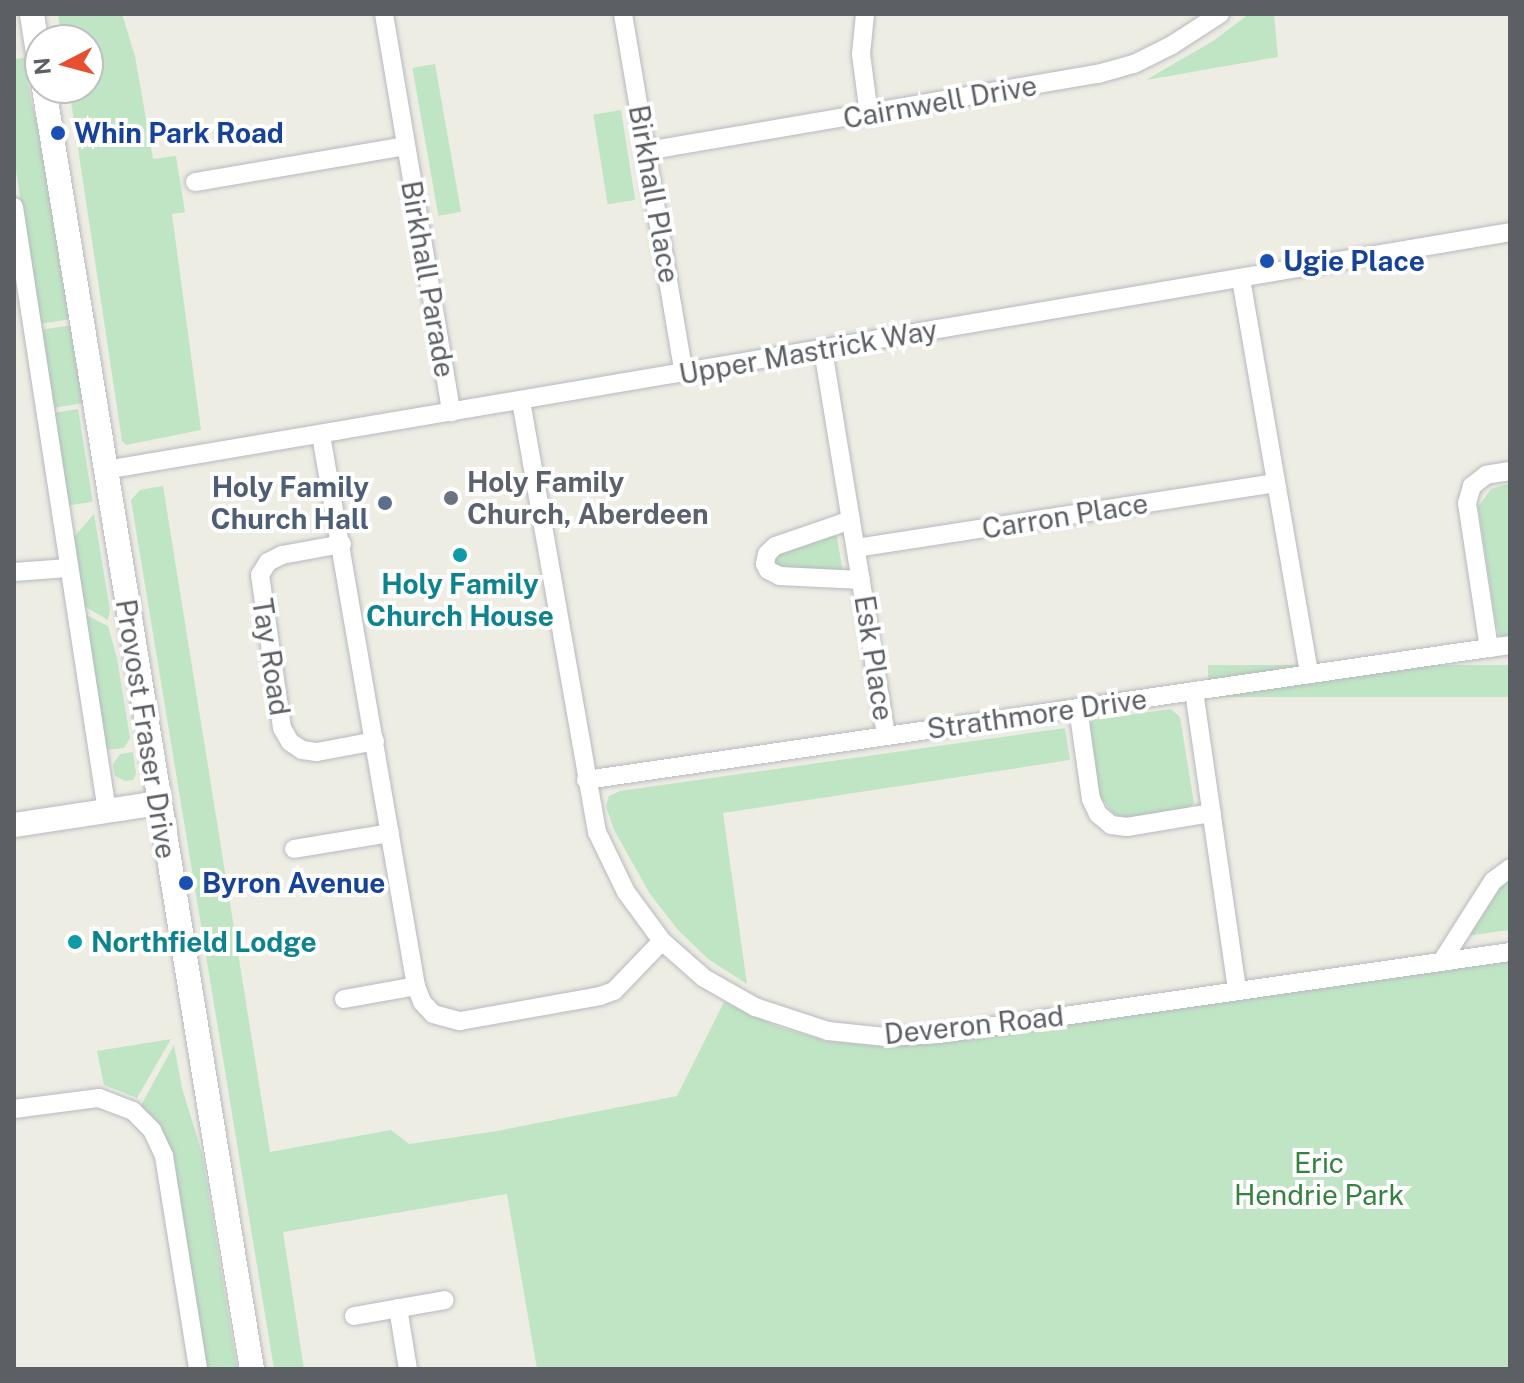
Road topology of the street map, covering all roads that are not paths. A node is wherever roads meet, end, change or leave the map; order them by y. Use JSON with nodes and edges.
{"nodes":[{"id":1,"x":384,"y":14,"type":"edge"},
{"id":2,"x":623,"y":14,"type":"edge"},
{"id":3,"x":865,"y":14,"type":"edge"},
{"id":4,"x":1220,"y":14,"type":"edge"},
{"id":5,"x":47,"y":104,"type":"edge"},
{"id":6,"x":869,"y":115,"type":"junction"},
{"id":7,"x":405,"y":146,"type":"junction"},
{"id":8,"x":646,"y":151,"type":"junction"},
{"id":9,"x":195,"y":182,"type":"dead end"},
{"id":10,"x":14,"y":207,"type":"edge"},
{"id":11,"x":1510,"y":232,"type":"edge"},
{"id":12,"x":1241,"y":279,"type":"junction"},
{"id":13,"x":823,"y":350,"type":"junction"},
{"id":14,"x":684,"y":373,"type":"junction"},
{"id":15,"x":521,"y":401,"type":"junction"},
{"id":16,"x":451,"y":412,"type":"junction"},
{"id":17,"x":321,"y":435,"type":"junction"},
{"id":18,"x":105,"y":470,"type":"junction"},
{"id":19,"x":1510,"y":471,"type":"edge"},
{"id":20,"x":1275,"y":483,"type":"junction"},
{"id":21,"x":851,"y":520,"type":"junction"},
{"id":22,"x":342,"y":544,"type":"junction"},
{"id":23,"x":856,"y":548,"type":"junction"},
{"id":24,"x":68,"y":568,"type":"junction"},
{"id":25,"x":14,"y":572,"type":"edge"},
{"id":26,"x":861,"y":580,"type":"junction"},
{"id":27,"x":1510,"y":645,"type":"edge"},
{"id":28,"x":1489,"y":648,"type":"junction"},
{"id":29,"x":1309,"y":674,"type":"junction"},
{"id":30,"x":1194,"y":691,"type":"junction"},
{"id":31,"x":1078,"y":708,"type":"junction"},
{"id":32,"x":886,"y":736,"type":"junction"},
{"id":33,"x":375,"y":741,"type":"junction"},
{"id":34,"x":586,"y":780,"type":"junction"},
{"id":35,"x":159,"y":803,"type":"junction"},
{"id":36,"x":107,"y":811,"type":"junction"},
{"id":37,"x":1212,"y":813,"type":"junction"},
{"id":38,"x":14,"y":825,"type":"edge"},
{"id":39,"x":390,"y":833,"type":"junction"},
{"id":40,"x":294,"y":849,"type":"dead end"},
{"id":41,"x":1510,"y":868,"type":"edge"},
{"id":42,"x":662,"y":941,"type":"junction"},
{"id":43,"x":1510,"y":952,"type":"edge"},
{"id":44,"x":1442,"y":961,"type":"junction"},
{"id":45,"x":416,"y":986,"type":"junction"},
{"id":46,"x":1237,"y":991,"type":"junction"},
{"id":47,"x":344,"y":999,"type":"dead end"},
{"id":48,"x":14,"y":1109,"type":"edge"},
{"id":49,"x":445,"y":1300,"type":"dead end"},
{"id":50,"x":398,"y":1308,"type":"junction"},
{"id":51,"x":354,"y":1316,"type":"dead end"},
{"id":52,"x":198,"y":1369,"type":"edge"},
{"id":53,"x":252,"y":1369,"type":"edge"},
{"id":54,"x":408,"y":1369,"type":"edge"}],
"edges":[{"from":1,"to":7,"type":"street","name":"Birkhall Parade"},
{"from":2,"to":8,"type":"street","name":"Birkhall Place"},
{"from":3,"to":6,"type":"street"},
{"from":4,"to":6,"type":"street","name":"Cairnwell Drive"},
{"from":5,"to":18,"type":"street","name":"Provost Fraser Drive"},
{"from":6,"to":8,"type":"street","name":"Cairnwell Drive"},
{"from":7,"to":9,"type":"street","name":"Birkhall Parade"},
{"from":7,"to":16,"type":"street","name":"Birkhall Parade"},
{"from":8,"to":14,"type":"street","name":"Birkhall Place"},
{"from":10,"to":24,"type":"street","name":"Provost Fraser Drive"},
{"from":11,"to":12,"type":"street","name":"Upper Mastrick Way"},
{"from":12,"to":13,"type":"street","name":"Upper Mastrick Way"},
{"from":12,"to":20,"type":"street"},
{"from":13,"to":14,"type":"street","name":"Upper Mastrick Way"},
{"from":13,"to":21,"type":"street","name":"Esk Place"},
{"from":14,"to":15,"type":"street","name":"Upper Mastrick Way"},
{"from":15,"to":16,"type":"street","name":"Upper Mastrick Way"},
{"from":15,"to":34,"type":"street","name":"Deveron Road"},
{"from":16,"to":17,"type":"street","name":"Upper Mastrick Way"},
{"from":17,"to":18,"type":"street","name":"Upper Mastrick Way"},
{"from":17,"to":22,"type":"street"},
{"from":18,"to":35,"type":"street","name":"Provost Fraser Drive"},
{"from":19,"to":28,"type":"street"},
{"from":20,"to":23,"type":"street","name":"Carron Place"},
{"from":20,"to":29,"type":"street"},
{"from":21,"to":23,"type":"street","name":"Esk Place"},
{"from":21,"to":26,"type":"street","name":"Esk Place"},
{"from":22,"to":33,"type":"street"},
{"from":22,"to":33,"type":"street","name":"Tay Road"},
{"from":23,"to":26,"type":"street","name":"Esk Place"},
{"from":24,"to":25,"type":"street"},
{"from":24,"to":36,"type":"street","name":"Provost Fraser Drive"},
{"from":26,"to":32,"type":"street","name":"Esk Place"},
{"from":27,"to":28,"type":"street","name":"Strathmore Drive"},
{"from":28,"to":29,"type":"street","name":"Strathmore Drive"},
{"from":29,"to":30,"type":"street","name":"Strathmore Drive"},
{"from":30,"to":31,"type":"street","name":"Strathmore Drive"},
{"from":30,"to":37,"type":"street"},
{"from":31,"to":32,"type":"street","name":"Strathmore Drive"},
{"from":31,"to":37,"type":"street"},
{"from":32,"to":34,"type":"street","name":"Strathmore Drive"},
{"from":33,"to":39,"type":"street"},
{"from":34,"to":42,"type":"street","name":"Deveron Road"},
{"from":35,"to":36,"type":"street"},
{"from":35,"to":53,"type":"street","name":"Provost Fraser Drive"},
{"from":36,"to":38,"type":"street"},
{"from":37,"to":46,"type":"street"},
{"from":39,"to":40,"type":"street"},
{"from":39,"to":45,"type":"street"},
{"from":41,"to":44,"type":"street"},
{"from":42,"to":45,"type":"street"},
{"from":42,"to":46,"type":"street","name":"Deveron Road"},
{"from":43,"to":44,"type":"street","name":"Deveron Road"},
{"from":44,"to":46,"type":"street","name":"Deveron Road"},
{"from":45,"to":47,"type":"street"},
{"from":48,"to":52,"type":"street"},
{"from":49,"to":50,"type":"street"},
{"from":50,"to":51,"type":"street"},
{"from":50,"to":54,"type":"street"}]}
